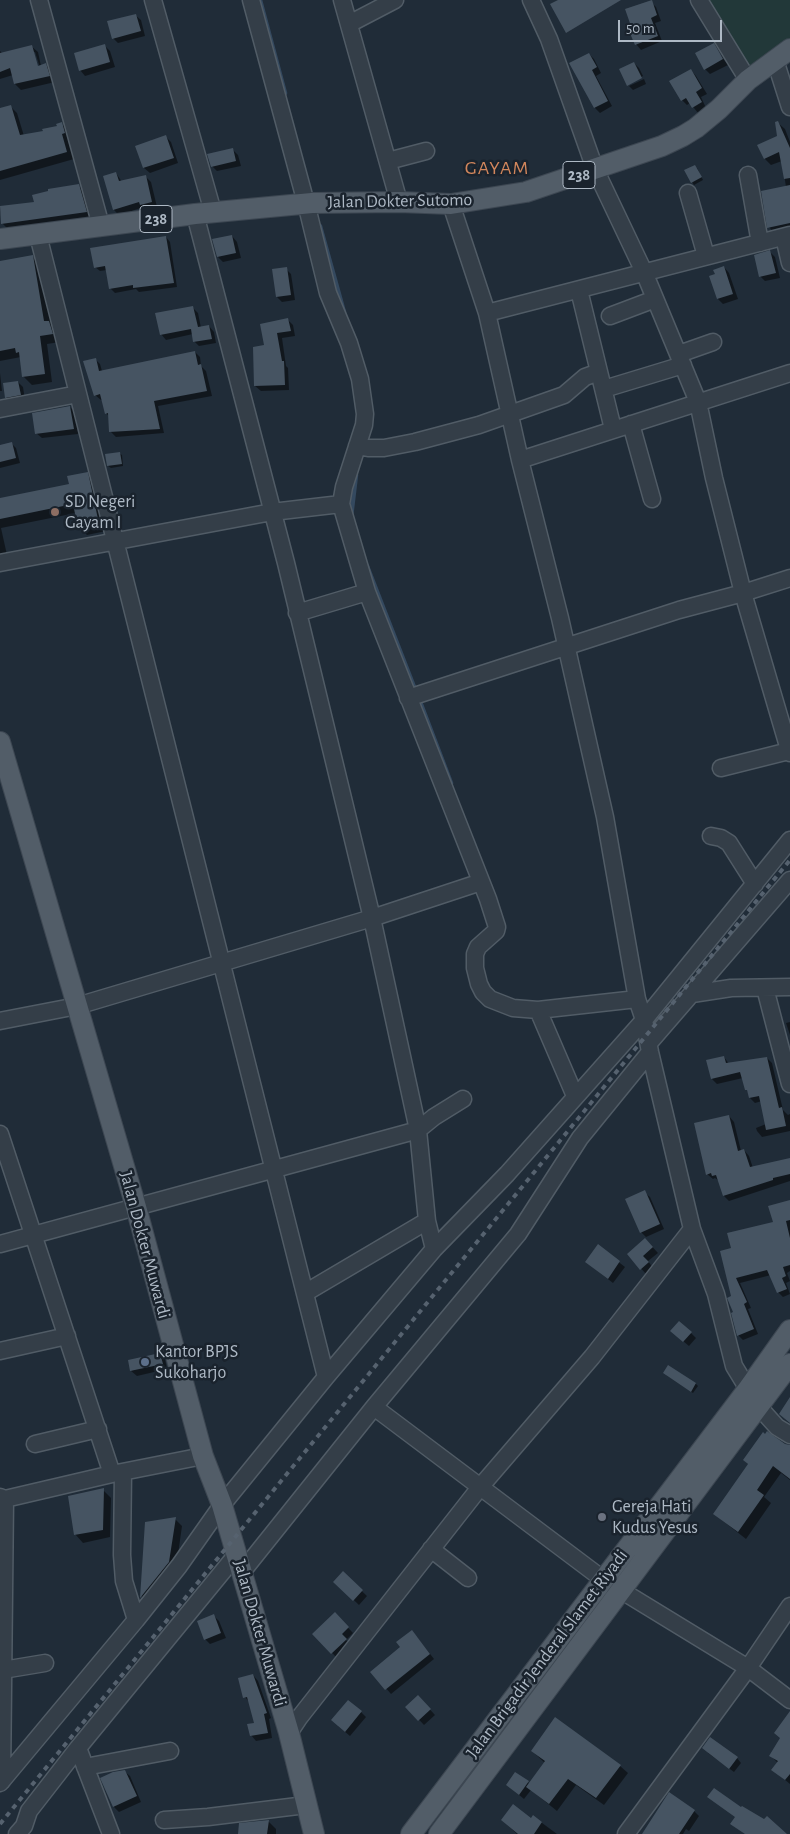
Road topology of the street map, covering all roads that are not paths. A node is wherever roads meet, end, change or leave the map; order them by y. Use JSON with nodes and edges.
{"nodes":[{"id":1,"x":39,"y":0,"type":"edge"},
{"id":2,"x":153,"y":0,"type":"edge"},
{"id":3,"x":251,"y":0,"type":"edge"},
{"id":4,"x":342,"y":0,"type":"edge"},
{"id":5,"x":395,"y":0,"type":"edge"},
{"id":6,"x":531,"y":0,"type":"edge"},
{"id":7,"x":700,"y":0,"type":"edge"},
{"id":8,"x":349,"y":24,"type":"junction"},
{"id":9,"x":782,"y":54,"type":"edge"},
{"id":10,"x":748,"y":80,"type":"junction"},
{"id":11,"x":790,"y":107,"type":"edge"},
{"id":12,"x":426,"y":151,"type":"dead end"},
{"id":13,"x":388,"y":161,"type":"junction"},
{"id":14,"x":595,"y":169,"type":"junction"},
{"id":15,"x":748,"y":175,"type":"dead end"},
{"id":16,"x":688,"y":193,"type":"dead end"},
{"id":17,"x":399,"y":202,"type":"junction"},
{"id":18,"x":306,"y":203,"type":"junction"},
{"id":19,"x":451,"y":204,"type":"junction"},
{"id":20,"x":204,"y":213,"type":"junction"},
{"id":21,"x":101,"y":226,"type":"junction"},
{"id":22,"x":38,"y":235,"type":"junction"},
{"id":23,"x":787,"y":236,"type":"edge"},
{"id":24,"x":0,"y":239,"type":"edge"},
{"id":25,"x":760,"y":243,"type":"junction"},
{"id":26,"x":706,"y":256,"type":"junction"},
{"id":27,"x":790,"y":264,"type":"edge"},
{"id":28,"x":644,"y":272,"type":"junction"},
{"id":29,"x":579,"y":290,"type":"junction"},
{"id":30,"x":656,"y":299,"type":"junction"},
{"id":31,"x":487,"y":313,"type":"junction"},
{"id":32,"x":610,"y":316,"type":"dead end"},
{"id":33,"x":713,"y":342,"type":"dead end"},
{"id":34,"x":681,"y":360,"type":"junction"},
{"id":35,"x":599,"y":372,"type":"junction"},
{"id":36,"x":790,"y":373,"type":"edge"},
{"id":37,"x":604,"y":389,"type":"junction"},
{"id":38,"x":78,"y":394,"type":"junction"},
{"id":39,"x":698,"y":402,"type":"junction"},
{"id":40,"x":0,"y":409,"type":"edge"},
{"id":41,"x":510,"y":414,"type":"junction"},
{"id":42,"x":631,"y":424,"type":"junction"},
{"id":43,"x":613,"y":429,"type":"junction"},
{"id":44,"x":362,"y":447,"type":"junction"},
{"id":45,"x":520,"y":460,"type":"junction"},
{"id":46,"x":652,"y":500,"type":"dead end"},
{"id":47,"x":341,"y":504,"type":"junction"},
{"id":48,"x":272,"y":512,"type":"junction"},
{"id":49,"x":115,"y":542,"type":"junction"},
{"id":50,"x":0,"y":563,"type":"edge"},
{"id":51,"x":790,"y":578,"type":"edge"},
{"id":52,"x":367,"y":592,"type":"junction"},
{"id":53,"x":744,"y":593,"type":"junction"},
{"id":54,"x":297,"y":613,"type":"junction"},
{"id":55,"x":566,"y":646,"type":"junction"},
{"id":56,"x":414,"y":696,"type":"junction"},
{"id":57,"x":0,"y":742,"type":"edge"},
{"id":58,"x":790,"y":752,"type":"edge"},
{"id":59,"x":720,"y":768,"type":"dead end"},
{"id":60,"x":711,"y":836,"type":"dead end"},
{"id":61,"x":790,"y":840,"type":"edge"},
{"id":62,"x":790,"y":880,"type":"edge"},
{"id":63,"x":480,"y":882,"type":"junction"},
{"id":64,"x":755,"y":884,"type":"junction"},
{"id":65,"x":372,"y":918,"type":"junction"},
{"id":66,"x":221,"y":962,"type":"junction"},
{"id":67,"x":790,"y":987,"type":"edge"},
{"id":68,"x":765,"y":988,"type":"junction"},
{"id":69,"x":692,"y":994,"type":"junction"},
{"id":70,"x":637,"y":999,"type":"junction"},
{"id":71,"x":77,"y":1006,"type":"junction"},
{"id":72,"x":538,"y":1010,"type":"junction"},
{"id":73,"x":644,"y":1020,"type":"junction"},
{"id":74,"x":0,"y":1021,"type":"edge"},
{"id":75,"x":649,"y":1048,"type":"junction"},
{"id":76,"x":790,"y":1084,"type":"edge"},
{"id":77,"x":575,"y":1096,"type":"junction"},
{"id":78,"x":463,"y":1098,"type":"dead end"},
{"id":79,"x":418,"y":1130,"type":"junction"},
{"id":80,"x":0,"y":1134,"type":"edge"},
{"id":81,"x":273,"y":1170,"type":"junction"},
{"id":82,"x":136,"y":1207,"type":"junction"},
{"id":83,"x":427,"y":1221,"type":"junction"},
{"id":84,"x":692,"y":1229,"type":"junction"},
{"id":85,"x":34,"y":1236,"type":"junction"},
{"id":86,"x":0,"y":1244,"type":"edge"},
{"id":87,"x":434,"y":1249,"type":"junction"},
{"id":88,"x":304,"y":1293,"type":"junction"},
{"id":89,"x":790,"y":1330,"type":"edge"},
{"id":90,"x":67,"y":1336,"type":"junction"},
{"id":91,"x":0,"y":1351,"type":"edge"},
{"id":92,"x":790,"y":1364,"type":"edge"},
{"id":93,"x":326,"y":1377,"type":"junction"},
{"id":94,"x":748,"y":1390,"type":"junction"},
{"id":95,"x":374,"y":1407,"type":"junction"},
{"id":96,"x":759,"y":1407,"type":"junction"},
{"id":97,"x":98,"y":1429,"type":"junction"},
{"id":98,"x":790,"y":1435,"type":"edge"},
{"id":99,"x":36,"y":1444,"type":"dead end"},
{"id":100,"x":203,"y":1456,"type":"junction"},
{"id":101,"x":118,"y":1473,"type":"junction"},
{"id":102,"x":481,"y":1486,"type":"junction"},
{"id":103,"x":2,"y":1498,"type":"edge"},
{"id":104,"x":222,"y":1505,"type":"junction"},
{"id":105,"x":666,"y":1513,"type":"junction"},
{"id":106,"x":431,"y":1549,"type":"junction"},
{"id":107,"x":239,"y":1563,"type":"junction"},
{"id":108,"x":468,"y":1578,"type":"dead end"},
{"id":109,"x":612,"y":1585,"type":"junction"},
{"id":110,"x":2,"y":1586,"type":"edge"},
{"id":111,"x":790,"y":1606,"type":"edge"},
{"id":112,"x":136,"y":1620,"type":"junction"},
{"id":113,"x":45,"y":1663,"type":"dead end"},
{"id":114,"x":748,"y":1668,"type":"junction"},
{"id":115,"x":3,"y":1670,"type":"junction"},
{"id":116,"x":790,"y":1700,"type":"edge"},
{"id":117,"x":289,"y":1733,"type":"junction"},
{"id":118,"x":78,"y":1748,"type":"junction"},
{"id":119,"x":170,"y":1751,"type":"dead end"},
{"id":120,"x":86,"y":1767,"type":"junction"},
{"id":121,"x":1,"y":1782,"type":"edge"},
{"id":122,"x":306,"y":1805,"type":"junction"},
{"id":123,"x":164,"y":1820,"type":"dead end"},
{"id":124,"x":21,"y":1831,"type":"edge"},
{"id":125,"x":111,"y":1834,"type":"edge"},
{"id":126,"x":314,"y":1834,"type":"edge"},
{"id":127,"x":411,"y":1834,"type":"edge"},
{"id":128,"x":439,"y":1834,"type":"edge"},
{"id":129,"x":626,"y":1834,"type":"edge"}],
"edges":[{"from":1,"to":21,"type":"street"},
{"from":2,"to":20,"type":"street"},
{"from":3,"to":18,"type":"street"},
{"from":4,"to":8,"type":"street"},
{"from":5,"to":8,"type":"street"},
{"from":6,"to":14,"type":"street"},
{"from":7,"to":10,"type":"street"},
{"from":8,"to":13,"type":"street"},
{"from":9,"to":10,"type":"main road","name":"Jalan Dokter Sutomo","number":"238"},
{"from":9,"to":11,"type":"street"},
{"from":10,"to":14,"type":"main road","name":"Jalan Dokter Sutomo","number":"238"},
{"from":12,"to":13,"type":"street"},
{"from":13,"to":17,"type":"street"},
{"from":14,"to":19,"type":"main road","name":"Jalan Dokter Sutomo","number":"238"},
{"from":14,"to":28,"type":"street"},
{"from":15,"to":25,"type":"street"},
{"from":16,"to":26,"type":"street"},
{"from":17,"to":18,"type":"main road","name":"Jalan Dokter Sutomo","number":"238"},
{"from":17,"to":19,"type":"main road","name":"Jalan Dokter Sutomo","number":"238"},
{"from":18,"to":20,"type":"main road","name":"Jalan Dokter Sutomo","number":"238"},
{"from":18,"to":44,"type":"street"},
{"from":19,"to":31,"type":"street"},
{"from":20,"to":21,"type":"main road","name":"Jalan Dokter Sutomo","number":"238"},
{"from":20,"to":48,"type":"street"},
{"from":21,"to":22,"type":"main road","name":"Jalan Dokter Sutomo","number":"238"},
{"from":22,"to":24,"type":"main road","name":"Jalan Dokter Sutomo","number":"238"},
{"from":22,"to":38,"type":"street"},
{"from":23,"to":25,"type":"street"},
{"from":23,"to":27,"type":"street"},
{"from":25,"to":26,"type":"street"},
{"from":26,"to":28,"type":"street"},
{"from":28,"to":29,"type":"street"},
{"from":28,"to":30,"type":"street"},
{"from":29,"to":31,"type":"street"},
{"from":29,"to":35,"type":"street"},
{"from":30,"to":32,"type":"street"},
{"from":30,"to":34,"type":"street"},
{"from":31,"to":41,"type":"street"},
{"from":33,"to":34,"type":"street"},
{"from":34,"to":37,"type":"street"},
{"from":34,"to":39,"type":"street"},
{"from":35,"to":37,"type":"street"},
{"from":35,"to":41,"type":"street"},
{"from":36,"to":39,"type":"street"},
{"from":37,"to":43,"type":"street"},
{"from":38,"to":40,"type":"street"},
{"from":38,"to":49,"type":"street"},
{"from":39,"to":42,"type":"street"},
{"from":39,"to":53,"type":"street"},
{"from":41,"to":44,"type":"street"},
{"from":41,"to":45,"type":"street"},
{"from":42,"to":43,"type":"street"},
{"from":42,"to":46,"type":"street"},
{"from":43,"to":45,"type":"street"},
{"from":44,"to":47,"type":"street"},
{"from":45,"to":55,"type":"street"},
{"from":47,"to":48,"type":"street"},
{"from":47,"to":52,"type":"street"},
{"from":48,"to":49,"type":"street"},
{"from":48,"to":54,"type":"street"},
{"from":49,"to":50,"type":"street"},
{"from":49,"to":66,"type":"street"},
{"from":51,"to":53,"type":"street"},
{"from":52,"to":54,"type":"street"},
{"from":52,"to":56,"type":"street"},
{"from":53,"to":55,"type":"street"},
{"from":53,"to":58,"type":"street"},
{"from":54,"to":65,"type":"street"},
{"from":55,"to":56,"type":"street"},
{"from":55,"to":70,"type":"street"},
{"from":56,"to":63,"type":"street"},
{"from":57,"to":71,"type":"main road","name":"Jalan Dokter Muwardi"},
{"from":58,"to":59,"type":"street"},
{"from":60,"to":64,"type":"street"},
{"from":61,"to":64,"type":"street"},
{"from":62,"to":69,"type":"street"},
{"from":63,"to":65,"type":"street"},
{"from":63,"to":72,"type":"street"},
{"from":64,"to":73,"type":"street"},
{"from":65,"to":66,"type":"street"},
{"from":65,"to":79,"type":"street"},
{"from":66,"to":71,"type":"street"},
{"from":66,"to":81,"type":"street"},
{"from":67,"to":68,"type":"street"},
{"from":68,"to":69,"type":"street"},
{"from":68,"to":76,"type":"street"},
{"from":69,"to":75,"type":"street"},
{"from":70,"to":72,"type":"street"},
{"from":70,"to":73,"type":"street"},
{"from":71,"to":74,"type":"street"},
{"from":71,"to":82,"type":"main road","name":"Jalan Dokter Muwardi"},
{"from":72,"to":77,"type":"street"},
{"from":73,"to":75,"type":"street"},
{"from":73,"to":77,"type":"street"},
{"from":75,"to":84,"type":"street"},
{"from":75,"to":95,"type":"street"},
{"from":77,"to":87,"type":"street"},
{"from":78,"to":79,"type":"street"},
{"from":79,"to":81,"type":"street"},
{"from":79,"to":83,"type":"street"},
{"from":80,"to":85,"type":"street"},
{"from":81,"to":82,"type":"street"},
{"from":81,"to":88,"type":"street"},
{"from":82,"to":85,"type":"street"},
{"from":82,"to":100,"type":"main road","name":"Jalan Dokter Muwardi"},
{"from":83,"to":87,"type":"street"},
{"from":83,"to":88,"type":"street"},
{"from":84,"to":94,"type":"street"},
{"from":84,"to":102,"type":"street"},
{"from":85,"to":86,"type":"street"},
{"from":85,"to":90,"type":"street"},
{"from":87,"to":93,"type":"street"},
{"from":88,"to":93,"type":"street"},
{"from":89,"to":94,"type":"main road","name":"Jalan Brigadir Jenderal Slamet Riyadi"},
{"from":90,"to":91,"type":"street"},
{"from":90,"to":97,"type":"street"},
{"from":92,"to":96,"type":"main road","name":"Jalan Brigadir Jenderal Slamet Riyadi"},
{"from":93,"to":104,"type":"street"},
{"from":94,"to":96,"type":"street"},
{"from":94,"to":105,"type":"main road","name":"Jalan Brigadir Jenderal Slamet Riyadi"},
{"from":95,"to":102,"type":"street"},
{"from":95,"to":107,"type":"street"},
{"from":96,"to":98,"type":"street"},
{"from":96,"to":105,"type":"main road","name":"Jalan Brigadir Jenderal Slamet Riyadi"},
{"from":97,"to":99,"type":"street"},
{"from":97,"to":101,"type":"street"},
{"from":100,"to":101,"type":"street"},
{"from":100,"to":104,"type":"main road","name":"Jalan Dokter Muwardi"},
{"from":101,"to":103,"type":"street"},
{"from":101,"to":112,"type":"street"},
{"from":102,"to":106,"type":"street"},
{"from":102,"to":109,"type":"street"},
{"from":103,"to":110,"type":"street"},
{"from":104,"to":107,"type":"main road","name":"Jalan Dokter Muwardi"},
{"from":104,"to":112,"type":"street"},
{"from":105,"to":109,"type":"main road","name":"Jalan Brigadir Jenderal Slamet Riyadi"},
{"from":106,"to":108,"type":"street"},
{"from":106,"to":117,"type":"street"},
{"from":107,"to":117,"type":"main road","name":"Jalan Dokter Muwardi"},
{"from":107,"to":118,"type":"street"},
{"from":109,"to":114,"type":"street"},
{"from":109,"to":127,"type":"main road","name":"Jalan Brigadir Jenderal Slamet Riyadi"},
{"from":109,"to":128,"type":"main road","name":"Jalan Brigadir Jenderal Slamet Riyadi"},
{"from":110,"to":115,"type":"street"},
{"from":111,"to":114,"type":"street"},
{"from":112,"to":121,"type":"street"},
{"from":113,"to":115,"type":"street"},
{"from":114,"to":116,"type":"street"},
{"from":114,"to":129,"type":"street"},
{"from":115,"to":121,"type":"street"},
{"from":117,"to":122,"type":"main road","name":"Jalan Dokter Muwardi"},
{"from":118,"to":120,"type":"street"},
{"from":118,"to":124,"type":"street"},
{"from":119,"to":120,"type":"street"},
{"from":120,"to":125,"type":"street"},
{"from":122,"to":123,"type":"street"},
{"from":122,"to":126,"type":"main road","name":"Jalan Dokter Muwardi"}]}
